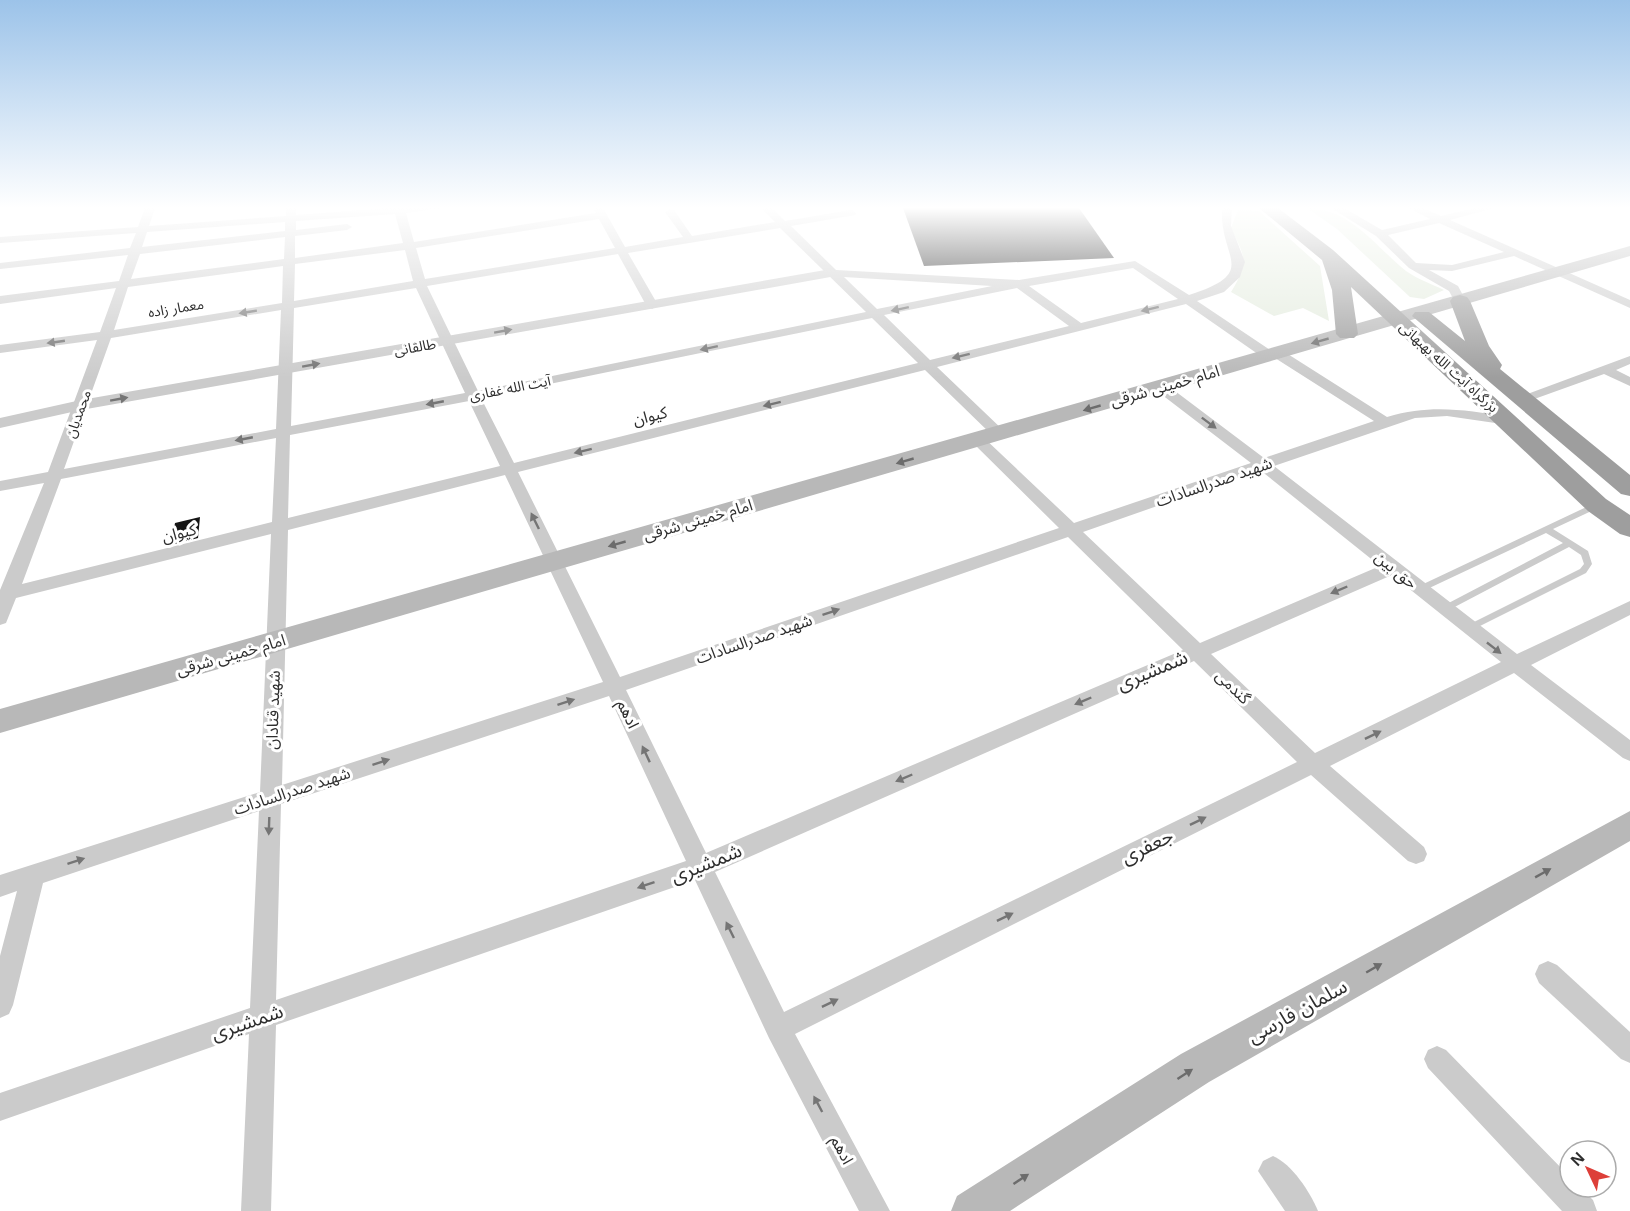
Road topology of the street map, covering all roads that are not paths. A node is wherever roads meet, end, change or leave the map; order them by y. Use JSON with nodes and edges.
{"nodes":[{"id":1,"x":131,"y":265,"type":"edge"},
{"id":2,"x":270,"y":265,"type":"edge"},
{"id":3,"x":289,"y":265,"type":"edge"},
{"id":4,"x":414,"y":265,"type":"edge"},
{"id":5,"x":539,"y":265,"type":"edge"},
{"id":6,"x":630,"y":265,"type":"edge"},
{"id":7,"x":823,"y":265,"type":"edge"},
{"id":8,"x":1132,"y":265,"type":"edge"},
{"id":9,"x":1136,"y":265,"type":"edge"},
{"id":10,"x":1238,"y":265,"type":"edge"},
{"id":11,"x":1332,"y":265,"type":"edge"},
{"id":12,"x":1340,"y":265,"type":"edge"},
{"id":13,"x":1358,"y":265,"type":"edge"},
{"id":14,"x":1466,"y":265,"type":"edge"},
{"id":15,"x":1540,"y":265,"type":"edge"},
{"id":16,"x":1583,"y":265,"type":"edge"},
{"id":17,"x":1413,"y":266,"type":"joint"},
{"id":18,"x":1557,"y":272,"type":"junction"},
{"id":19,"x":831,"y":273,"type":"junction"},
{"id":20,"x":124,"y":284,"type":"junction"},
{"id":21,"x":420,"y":284,"type":"junction"},
{"id":22,"x":1019,"y":284,"type":"junction"},
{"id":23,"x":0,"y":300,"type":"edge"},
{"id":24,"x":1187,"y":300,"type":"junction"},
{"id":25,"x":1460,"y":301,"type":"junction"},
{"id":26,"x":1630,"y":304,"type":"edge"},
{"id":27,"x":652,"y":305,"type":"junction"},
{"id":28,"x":288,"y":306,"type":"junction"},
{"id":29,"x":874,"y":314,"type":"junction"},
{"id":30,"x":1407,"y":316,"type":"junction"},
{"id":31,"x":1079,"y":327,"type":"junction"},
{"id":32,"x":1347,"y":334,"type":"junction"},
{"id":33,"x":106,"y":335,"type":"junction"},
{"id":34,"x":446,"y":341,"type":"junction"},
{"id":35,"x":0,"y":349,"type":"edge"},
{"id":36,"x":1274,"y":355,"type":"junction"},
{"id":37,"x":1630,"y":360,"type":"edge"},
{"id":38,"x":927,"y":365,"type":"junction"},
{"id":39,"x":285,"y":369,"type":"junction"},
{"id":40,"x":1604,"y":369,"type":"junction"},
{"id":41,"x":1630,"y":382,"type":"edge"},
{"id":42,"x":1162,"y":388,"type":"junction"},
{"id":43,"x":1513,"y":392,"type":"junction"},
{"id":44,"x":473,"y":396,"type":"junction"},
{"id":45,"x":81,"y":405,"type":"junction"},
{"id":46,"x":1509,"y":421,"type":"junction"},
{"id":47,"x":1385,"y":422,"type":"junction"},
{"id":48,"x":0,"y":423,"type":"edge"},
{"id":49,"x":283,"y":432,"type":"junction"},
{"id":50,"x":989,"y":437,"type":"junction"},
{"id":51,"x":1265,"y":465,"type":"junction"},
{"id":52,"x":509,"y":470,"type":"junction"},
{"id":53,"x":55,"y":474,"type":"junction"},
{"id":54,"x":0,"y":486,"type":"edge"},
{"id":55,"x":1630,"y":488,"type":"edge"},
{"id":56,"x":1598,"y":505,"type":"junction"},
{"id":57,"x":280,"y":527,"type":"junction"},
{"id":58,"x":1630,"y":528,"type":"edge"},
{"id":59,"x":1546,"y":529,"type":"junction"},
{"id":60,"x":1071,"y":530,"type":"junction"},
{"id":61,"x":1570,"y":543,"type":"junction"},
{"id":62,"x":555,"y":561,"type":"junction"},
{"id":63,"x":1392,"y":567,"type":"junction"},
{"id":64,"x":1420,"y":589,"type":"junction"},
{"id":65,"x":4,"y":595,"type":"edge"},
{"id":66,"x":1630,"y":607,"type":"edge"},
{"id":67,"x":1444,"y":609,"type":"junction"},
{"id":68,"x":0,"y":618,"type":"edge"},
{"id":69,"x":1469,"y":628,"type":"junction"},
{"id":70,"x":276,"y":642,"type":"junction"},
{"id":71,"x":1197,"y":651,"type":"junction"},
{"id":72,"x":1516,"y":665,"type":"junction"},
{"id":73,"x":615,"y":686,"type":"junction"},
{"id":74,"x":0,"y":721,"type":"edge"},
{"id":75,"x":1630,"y":753,"type":"edge"},
{"id":76,"x":1313,"y":764,"type":"junction"},
{"id":77,"x":270,"y":798,"type":"junction"},
{"id":78,"x":1630,"y":825,"type":"edge"},
{"id":79,"x":1416,"y":854,"type":"dead end"},
{"id":80,"x":700,"y":867,"type":"junction"},
{"id":81,"x":33,"y":875,"type":"junction"},
{"id":82,"x":0,"y":886,"type":"edge"},
{"id":83,"x":1548,"y":974,"type":"dead end"},
{"id":84,"x":0,"y":1005,"type":"edge"},
{"id":85,"x":262,"y":1017,"type":"junction"},
{"id":86,"x":778,"y":1029,"type":"junction"},
{"id":87,"x":1630,"y":1050,"type":"edge"},
{"id":88,"x":1437,"y":1059,"type":"dead end"},
{"id":89,"x":0,"y":1107,"type":"edge"},
{"id":90,"x":1273,"y":1171,"type":"dead end"},
{"id":91,"x":256,"y":1211,"type":"edge"},
{"id":92,"x":875,"y":1211,"type":"edge"},
{"id":93,"x":972,"y":1211,"type":"edge"},
{"id":94,"x":1304,"y":1211,"type":"edge"},
{"id":95,"x":1582,"y":1211,"type":"edge"}],
"edges":[{"from":1,"to":20,"type":"street","name":"محمدیان"},
{"from":2,"to":20,"type":"street"},
{"from":3,"to":28,"type":"street","name":"شهید قنادان"},
{"from":4,"to":21,"type":"street","name":"ادهم"},
{"from":5,"to":21,"type":"street","name":"معمار زاده"},
{"from":6,"to":27,"type":"street"},
{"from":7,"to":19,"type":"street","name":"گندمی"},
{"from":8,"to":22,"type":"street"},
{"from":9,"to":24,"type":"street"},
{"from":10,"to":24,"type":"street","name":"کیوان"},
{"from":11,"to":32,"type":"highway"},
{"from":12,"to":30,"type":"highway","name":"بزرگراه آیت الله بهبهانی"},
{"from":13,"to":30,"type":"highway","name":"بزرگراه آیت الله بهبهانی"},
{"from":14,"to":17,"type":"street"},
{"from":15,"to":18,"type":"street"},
{"from":16,"to":18,"type":"main road","name":"امام خمینی شرقی"},
{"from":17,"to":25,"type":"street"},
{"from":18,"to":25,"type":"main road","name":"امام خمینی شرقی"},
{"from":18,"to":26,"type":"street"},
{"from":19,"to":22,"type":"street"},
{"from":19,"to":27,"type":"street","name":"طالقانی"},
{"from":19,"to":29,"type":"street","name":"گندمی"},
{"from":20,"to":23,"type":"street"},
{"from":20,"to":33,"type":"street","name":"محمدیان"},
{"from":21,"to":28,"type":"street","name":"معمار زاده"},
{"from":21,"to":34,"type":"street","name":"ادهم"},
{"from":22,"to":29,"type":"street","name":"آیت الله غفاری","one_way":true},
{"from":22,"to":31,"type":"street"},
{"from":24,"to":31,"type":"street","name":"کیوان","one_way":true},
{"from":24,"to":36,"type":"street"},
{"from":25,"to":30,"type":"main road","name":"امام خمینی شرقی"},
{"from":25,"to":43,"type":"highway"},
{"from":34,"to":27,"type":"street","name":"طالقانی","one_way":true},
{"from":28,"to":33,"type":"street","name":"معمار زاده","one_way":true},
{"from":28,"to":39,"type":"street","name":"شهید قنادان"},
{"from":29,"to":38,"type":"street","name":"گندمی"},
{"from":29,"to":44,"type":"street","name":"آیت الله غفاری","one_way":true},
{"from":30,"to":32,"type":"main road","name":"امام خمینی شرقی"},
{"from":30,"to":43,"type":"highway","name":"بزرگراه آیت الله بهبهانی"},
{"from":30,"to":46,"type":"highway","name":"بزرگراه آیت الله بهبهانی"},
{"from":31,"to":38,"type":"street","name":"کیوان","one_way":true},
{"from":32,"to":36,"type":"main road","name":"امام خمینی شرقی","one_way":true},
{"from":33,"to":35,"type":"street","name":"معمار زاده","one_way":true},
{"from":33,"to":45,"type":"street","name":"محمدیان"},
{"from":39,"to":34,"type":"street","name":"طالقانی","one_way":true},
{"from":34,"to":44,"type":"street","name":"ادهم"},
{"from":36,"to":42,"type":"main road","name":"امام خمینی شرقی"},
{"from":36,"to":47,"type":"street"},
{"from":37,"to":40,"type":"street"},
{"from":38,"to":50,"type":"street","name":"گندمی"},
{"from":38,"to":52,"type":"street","name":"کیوان","one_way":true},
{"from":45,"to":39,"type":"street","name":"طالقانی","one_way":true},
{"from":39,"to":49,"type":"street","name":"شهید قنادان"},
{"from":40,"to":41,"type":"street"},
{"from":40,"to":43,"type":"street"},
{"from":42,"to":50,"type":"main road","name":"امام خمینی شرقی","one_way":true},
{"from":42,"to":51,"type":"street","name":"حق بین","one_way":true},
{"from":43,"to":55,"type":"highway","name":"بزرگراه آیت الله بهبهانی"},
{"from":44,"to":49,"type":"street","name":"آیت الله غفاری","one_way":true},
{"from":44,"to":52,"type":"street","name":"ادهم"},
{"from":45,"to":48,"type":"street","name":"طالقانی"},
{"from":45,"to":53,"type":"street","name":"محمدیان"},
{"from":46,"to":47,"type":"street","name":"شهید صدرالسادات"},
{"from":46,"to":56,"type":"highway","name":"بزرگراه آیت الله بهبهانی"},
{"from":47,"to":51,"type":"street","name":"شهید صدرالسادات"},
{"from":49,"to":53,"type":"street","name":"آیت الله غفاری","one_way":true},
{"from":49,"to":57,"type":"street","name":"شهید قنادان"},
{"from":50,"to":60,"type":"street","name":"گندمی"},
{"from":50,"to":62,"type":"main road","name":"امام خمینی شرقی","one_way":true},
{"from":51,"to":60,"type":"street","name":"شهید صدرالسادات"},
{"from":51,"to":63,"type":"street","name":"حق بین"},
{"from":52,"to":57,"type":"street","name":"کیوان"},
{"from":62,"to":52,"type":"street","name":"ادهم","one_way":true},
{"from":53,"to":54,"type":"street","name":"آیت الله غفاری"},
{"from":53,"to":65,"type":"street","name":"محمدیان"},
{"from":56,"to":58,"type":"highway","name":"بزرگراه آیت الله بهبهانی"},
{"from":56,"to":59,"type":"lane"},
{"from":57,"to":65,"type":"street","name":"کیوان"},
{"from":57,"to":70,"type":"street","name":"شهید قنادان"},
{"from":59,"to":61,"type":"lane"},
{"from":59,"to":64,"type":"lane"},
{"from":60,"to":71,"type":"street","name":"گندمی"},
{"from":73,"to":60,"type":"street","name":"شهید صدرالسادات","one_way":true},
{"from":61,"to":67,"type":"lane"},
{"from":61,"to":69,"type":"lane"},
{"from":62,"to":70,"type":"main road","name":"امام خمینی شرقی"},
{"from":62,"to":73,"type":"street","name":"ادهم"},
{"from":63,"to":64,"type":"street","name":"حق بین"},
{"from":63,"to":71,"type":"street","name":"شمشیری","one_way":true},
{"from":64,"to":67,"type":"street","name":"حق بین"},
{"from":65,"to":68,"type":"street","name":"محمدیان"},
{"from":66,"to":72,"type":"street","name":"جعفری"},
{"from":67,"to":69,"type":"street","name":"حق بین"},
{"from":69,"to":72,"type":"street","name":"حق بین","one_way":true},
{"from":70,"to":74,"type":"main road","name":"امام خمینی شرقی"},
{"from":70,"to":77,"type":"street","name":"شهید قنادان"},
{"from":71,"to":76,"type":"street","name":"گندمی"},
{"from":71,"to":80,"type":"street","name":"شمشیری","one_way":true},
{"from":72,"to":75,"type":"street","name":"حق بین"},
{"from":76,"to":72,"type":"street","name":"جعفری","one_way":true},
{"from":77,"to":73,"type":"street","name":"شهید صدرالسادات","one_way":true},
{"from":80,"to":73,"type":"street","name":"ادهم","one_way":true},
{"from":76,"to":79,"type":"street","name":"گندمی"},
{"from":86,"to":76,"type":"street","name":"جعفری","one_way":true},
{"from":81,"to":77,"type":"street","name":"شهید صدرالسادات","one_way":true},
{"from":77,"to":85,"type":"street","name":"شهید قنادان","one_way":true},
{"from":93,"to":78,"type":"main road","name":"سلمان فارسی","one_way":true},
{"from":80,"to":85,"type":"street","name":"شمشیری","one_way":true},
{"from":86,"to":80,"type":"street","name":"ادهم","one_way":true},
{"from":81,"to":82,"type":"street","name":"شهید صدرالسادات"},
{"from":81,"to":84,"type":"street"},
{"from":83,"to":87,"type":"street"},
{"from":85,"to":89,"type":"street","name":"شمشیری"},
{"from":85,"to":91,"type":"street","name":"شهید قنادان"},
{"from":92,"to":86,"type":"street","name":"ادهم","one_way":true},
{"from":88,"to":95,"type":"street"},
{"from":90,"to":94,"type":"street"}]}
